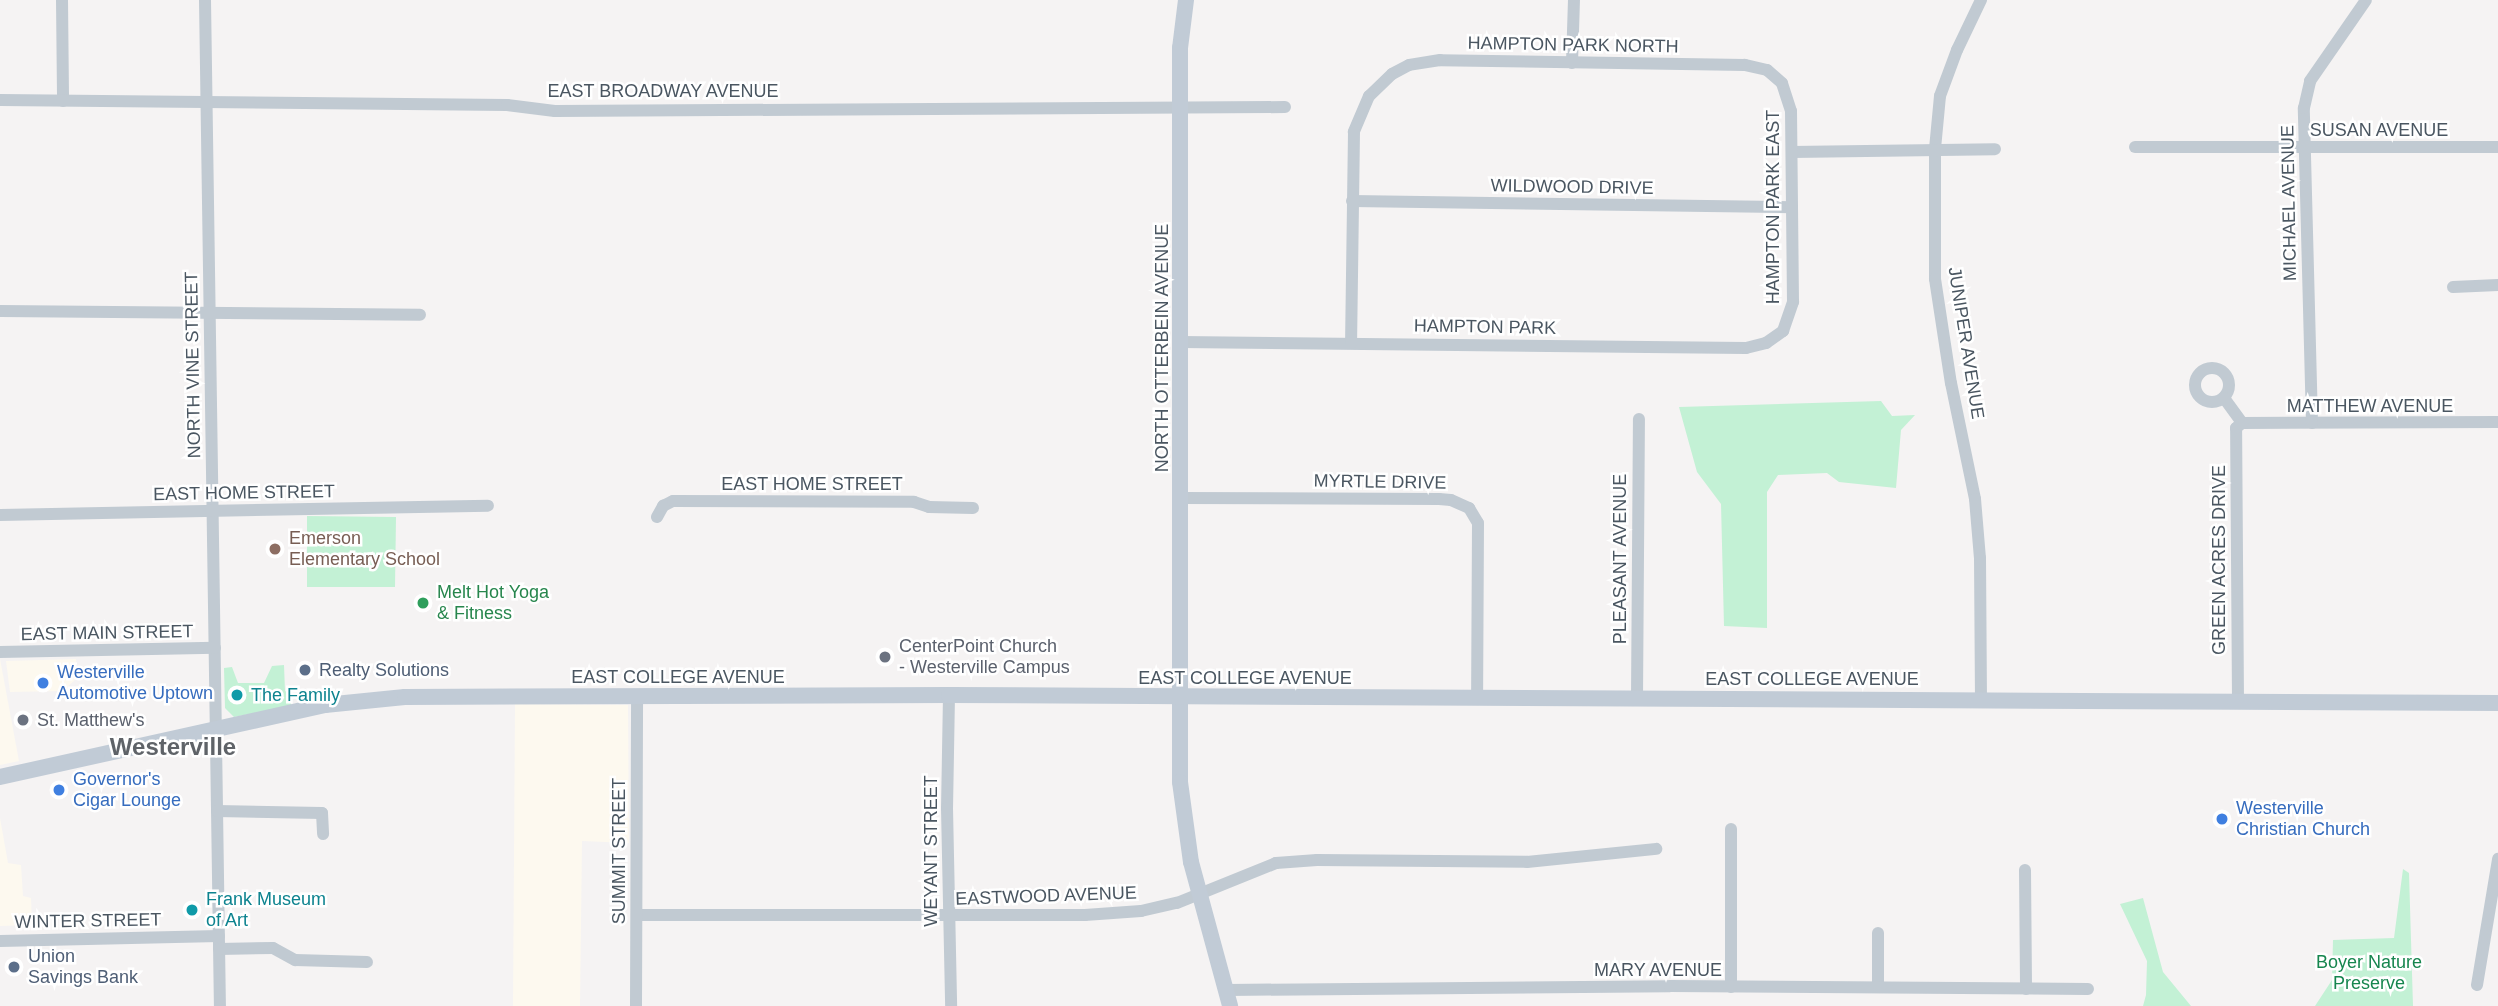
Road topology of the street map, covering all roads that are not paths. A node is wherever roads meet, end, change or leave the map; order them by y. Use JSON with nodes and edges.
{"nodes":[{"id":1,"x":62,"y":0,"type":"edge"},
{"id":2,"x":205,"y":0,"type":"edge"},
{"id":3,"x":1185,"y":0,"type":"edge"},
{"id":4,"x":1574,"y":0,"type":"edge"},
{"id":5,"x":1981,"y":0,"type":"edge"},
{"id":6,"x":2366,"y":0,"type":"edge"},
{"id":7,"x":1572,"y":63,"type":"junction"},
{"id":8,"x":1782,"y":83,"type":"joint"},
{"id":9,"x":0,"y":100,"type":"edge"},
{"id":10,"x":63,"y":101,"type":"junction"},
{"id":11,"x":206,"y":103,"type":"junction"},
{"id":12,"x":1285,"y":107,"type":"dead end"},
{"id":13,"x":1181,"y":110,"type":"junction"},
{"id":14,"x":2135,"y":147,"type":"dead end"},
{"id":15,"x":2304,"y":147,"type":"junction"},
{"id":16,"x":2498,"y":147,"type":"edge"},
{"id":17,"x":1935,"y":149,"type":"junction"},
{"id":18,"x":1995,"y":149,"type":"dead end"},
{"id":19,"x":1792,"y":152,"type":"junction"},
{"id":20,"x":1352,"y":201,"type":"junction"},
{"id":21,"x":1792,"y":207,"type":"junction"},
{"id":22,"x":2498,"y":285,"type":"edge"},
{"id":23,"x":2453,"y":286,"type":"dead end"},
{"id":24,"x":0,"y":311,"type":"edge"},
{"id":25,"x":210,"y":312,"type":"junction"},
{"id":26,"x":420,"y":314,"type":"dead end"},
{"id":27,"x":1783,"y":331,"type":"joint"},
{"id":28,"x":1181,"y":342,"type":"junction"},
{"id":29,"x":1352,"y":343,"type":"junction"},
{"id":30,"x":2224,"y":398,"type":"dead end"},
{"id":31,"x":1639,"y":419,"type":"dead end"},
{"id":32,"x":2498,"y":422,"type":"edge"},
{"id":33,"x":2242,"y":423,"type":"junction"},
{"id":34,"x":2312,"y":423,"type":"junction"},
{"id":35,"x":1180,"y":498,"type":"junction"},
{"id":36,"x":488,"y":506,"type":"dead end"},
{"id":37,"x":973,"y":508,"type":"dead end"},
{"id":38,"x":212,"y":511,"type":"junction"},
{"id":39,"x":0,"y":514,"type":"edge"},
{"id":40,"x":657,"y":517,"type":"dead end"},
{"id":41,"x":215,"y":648,"type":"junction"},
{"id":42,"x":0,"y":652,"type":"edge"},
{"id":43,"x":637,"y":695,"type":"junction"},
{"id":44,"x":950,"y":695,"type":"junction"},
{"id":45,"x":1179,"y":697,"type":"junction"},
{"id":46,"x":1476,"y":698,"type":"junction"},
{"id":47,"x":1637,"y":698,"type":"junction"},
{"id":48,"x":1981,"y":699,"type":"junction"},
{"id":49,"x":2238,"y":701,"type":"junction"},
{"id":50,"x":2498,"y":703,"type":"edge"},
{"id":51,"x":216,"y":729,"type":"junction"},
{"id":52,"x":0,"y":777,"type":"edge"},
{"id":53,"x":217,"y":811,"type":"junction"},
{"id":54,"x":1731,"y":829,"type":"dead end"},
{"id":55,"x":323,"y":834,"type":"dead end"},
{"id":56,"x":1656,"y":849,"type":"dead end"},
{"id":57,"x":2498,"y":859,"type":"edge"},
{"id":58,"x":2025,"y":870,"type":"dead end"},
{"id":59,"x":1200,"y":895,"type":"junction"},
{"id":60,"x":637,"y":915,"type":"junction"},
{"id":61,"x":948,"y":917,"type":"junction"},
{"id":62,"x":1878,"y":933,"type":"dead end"},
{"id":63,"x":0,"y":941,"type":"edge"},
{"id":64,"x":219,"y":942,"type":"junction"},
{"id":65,"x":368,"y":961,"type":"dead end"},
{"id":66,"x":2477,"y":985,"type":"dead end"},
{"id":67,"x":1731,"y":987,"type":"junction"},
{"id":68,"x":1878,"y":988,"type":"junction"},
{"id":69,"x":2026,"y":989,"type":"junction"},
{"id":70,"x":2088,"y":989,"type":"dead end"},
{"id":71,"x":1229,"y":998,"type":"edge"},
{"id":72,"x":220,"y":1006,"type":"edge"},
{"id":73,"x":636,"y":1006,"type":"edge"},
{"id":74,"x":951,"y":1006,"type":"edge"}],
"edges":[{"from":1,"to":10,"type":"street"},
{"from":2,"to":11,"type":"street","name":"NORTH VINE STREET"},
{"from":3,"to":13,"type":"street","name":"NORTH OTTERBEIN AVENUE"},
{"from":4,"to":7,"type":"street"},
{"from":5,"to":17,"type":"street","name":"JUNIPER AVENUE"},
{"from":6,"to":15,"type":"street","name":"MICHAEL AVENUE"},
{"from":7,"to":8,"type":"street","name":"HAMPTON PARK NORTH"},
{"from":7,"to":20,"type":"street","name":"HAMPTON PARK NORTH"},
{"from":8,"to":19,"type":"street","name":"HAMPTON PARK EAST"},
{"from":9,"to":10,"type":"street","name":"EAST BROADWAY AVENUE"},
{"from":10,"to":11,"type":"street","name":"EAST BROADWAY AVENUE"},
{"from":11,"to":13,"type":"street","name":"EAST BROADWAY AVENUE"},
{"from":11,"to":25,"type":"street","name":"NORTH VINE STREET"},
{"from":12,"to":13,"type":"street","name":"EAST BROADWAY AVENUE"},
{"from":13,"to":28,"type":"street","name":"NORTH OTTERBEIN AVENUE"},
{"from":14,"to":15,"type":"street","name":"SUSAN AVENUE"},
{"from":15,"to":16,"type":"street","name":"SUSAN AVENUE"},
{"from":15,"to":34,"type":"street","name":"MICHAEL AVENUE"},
{"from":17,"to":18,"type":"street"},
{"from":17,"to":19,"type":"street"},
{"from":17,"to":48,"type":"street","name":"JUNIPER AVENUE"},
{"from":19,"to":21,"type":"street","name":"HAMPTON PARK EAST"},
{"from":20,"to":21,"type":"street","name":"WILDWOOD DRIVE"},
{"from":20,"to":29,"type":"street"},
{"from":21,"to":27,"type":"street","name":"HAMPTON PARK EAST"},
{"from":22,"to":23,"type":"street"},
{"from":24,"to":25,"type":"street"},
{"from":25,"to":26,"type":"street"},
{"from":25,"to":38,"type":"street","name":"NORTH VINE STREET"},
{"from":27,"to":29,"type":"street","name":"HAMPTON PARK"},
{"from":28,"to":29,"type":"street","name":"HAMPTON PARK"},
{"from":28,"to":35,"type":"street","name":"NORTH OTTERBEIN AVENUE"},
{"from":30,"to":33,"type":"street"},
{"from":31,"to":47,"type":"street","name":"PLEASANT AVENUE"},
{"from":32,"to":34,"type":"street","name":"MATTHEW AVENUE"},
{"from":33,"to":34,"type":"street","name":"MATTHEW AVENUE"},
{"from":33,"to":49,"type":"street","name":"GREEN ACRES DRIVE"},
{"from":35,"to":45,"type":"street","name":"NORTH OTTERBEIN AVENUE"},
{"from":35,"to":46,"type":"street","name":"MYRTLE DRIVE"},
{"from":36,"to":38,"type":"street","name":"EAST HOME STREET"},
{"from":37,"to":40,"type":"street","name":"EAST HOME STREET"},
{"from":38,"to":39,"type":"street","name":"EAST HOME STREET"},
{"from":38,"to":41,"type":"street","name":"NORTH VINE STREET"},
{"from":41,"to":42,"type":"street","name":"EAST MAIN STREET"},
{"from":41,"to":51,"type":"street","name":"NORTH VINE STREET"},
{"from":43,"to":44,"type":"street","name":"EAST COLLEGE AVENUE"},
{"from":43,"to":51,"type":"street","name":"EAST COLLEGE AVENUE"},
{"from":43,"to":60,"type":"street","name":"SUMMIT STREET"},
{"from":44,"to":45,"type":"street","name":"EAST COLLEGE AVENUE"},
{"from":44,"to":61,"type":"street","name":"WEYANT STREET"},
{"from":45,"to":46,"type":"street","name":"EAST COLLEGE AVENUE"},
{"from":45,"to":59,"type":"street","name":"NORTH OTTERBEIN AVENUE"},
{"from":46,"to":47,"type":"street","name":"EAST COLLEGE AVENUE"},
{"from":47,"to":48,"type":"street","name":"EAST COLLEGE AVENUE"},
{"from":48,"to":49,"type":"street","name":"EAST COLLEGE AVENUE"},
{"from":49,"to":50,"type":"street","name":"EAST COLLEGE AVENUE"},
{"from":51,"to":52,"type":"street","name":"EAST COLLEGE AVENUE"},
{"from":51,"to":53,"type":"street","name":"NORTH VINE STREET"},
{"from":53,"to":55,"type":"street"},
{"from":53,"to":64,"type":"street","name":"NORTH VINE STREET"},
{"from":54,"to":67,"type":"street"},
{"from":56,"to":59,"type":"street","name":"EASTWOOD AVENUE"},
{"from":57,"to":66,"type":"street"},
{"from":58,"to":69,"type":"street"},
{"from":59,"to":61,"type":"street","name":"EASTWOOD AVENUE"},
{"from":59,"to":71,"type":"street","name":"NORTH OTTERBEIN AVENUE"},
{"from":60,"to":61,"type":"street","name":"EASTWOOD AVENUE"},
{"from":60,"to":73,"type":"street","name":"SUMMIT STREET"},
{"from":61,"to":74,"type":"street","name":"WEYANT STREET"},
{"from":62,"to":68,"type":"street"},
{"from":63,"to":64,"type":"street","name":"WINTER STREET"},
{"from":64,"to":65,"type":"street","name":"WINTER STREET"},
{"from":64,"to":72,"type":"street","name":"NORTH VINE STREET"},
{"from":67,"to":68,"type":"street","name":"MARY AVENUE"},
{"from":67,"to":71,"type":"street","name":"MARY AVENUE"},
{"from":68,"to":69,"type":"street","name":"MARY AVENUE"},
{"from":69,"to":70,"type":"street","name":"MARY AVENUE"}]}
